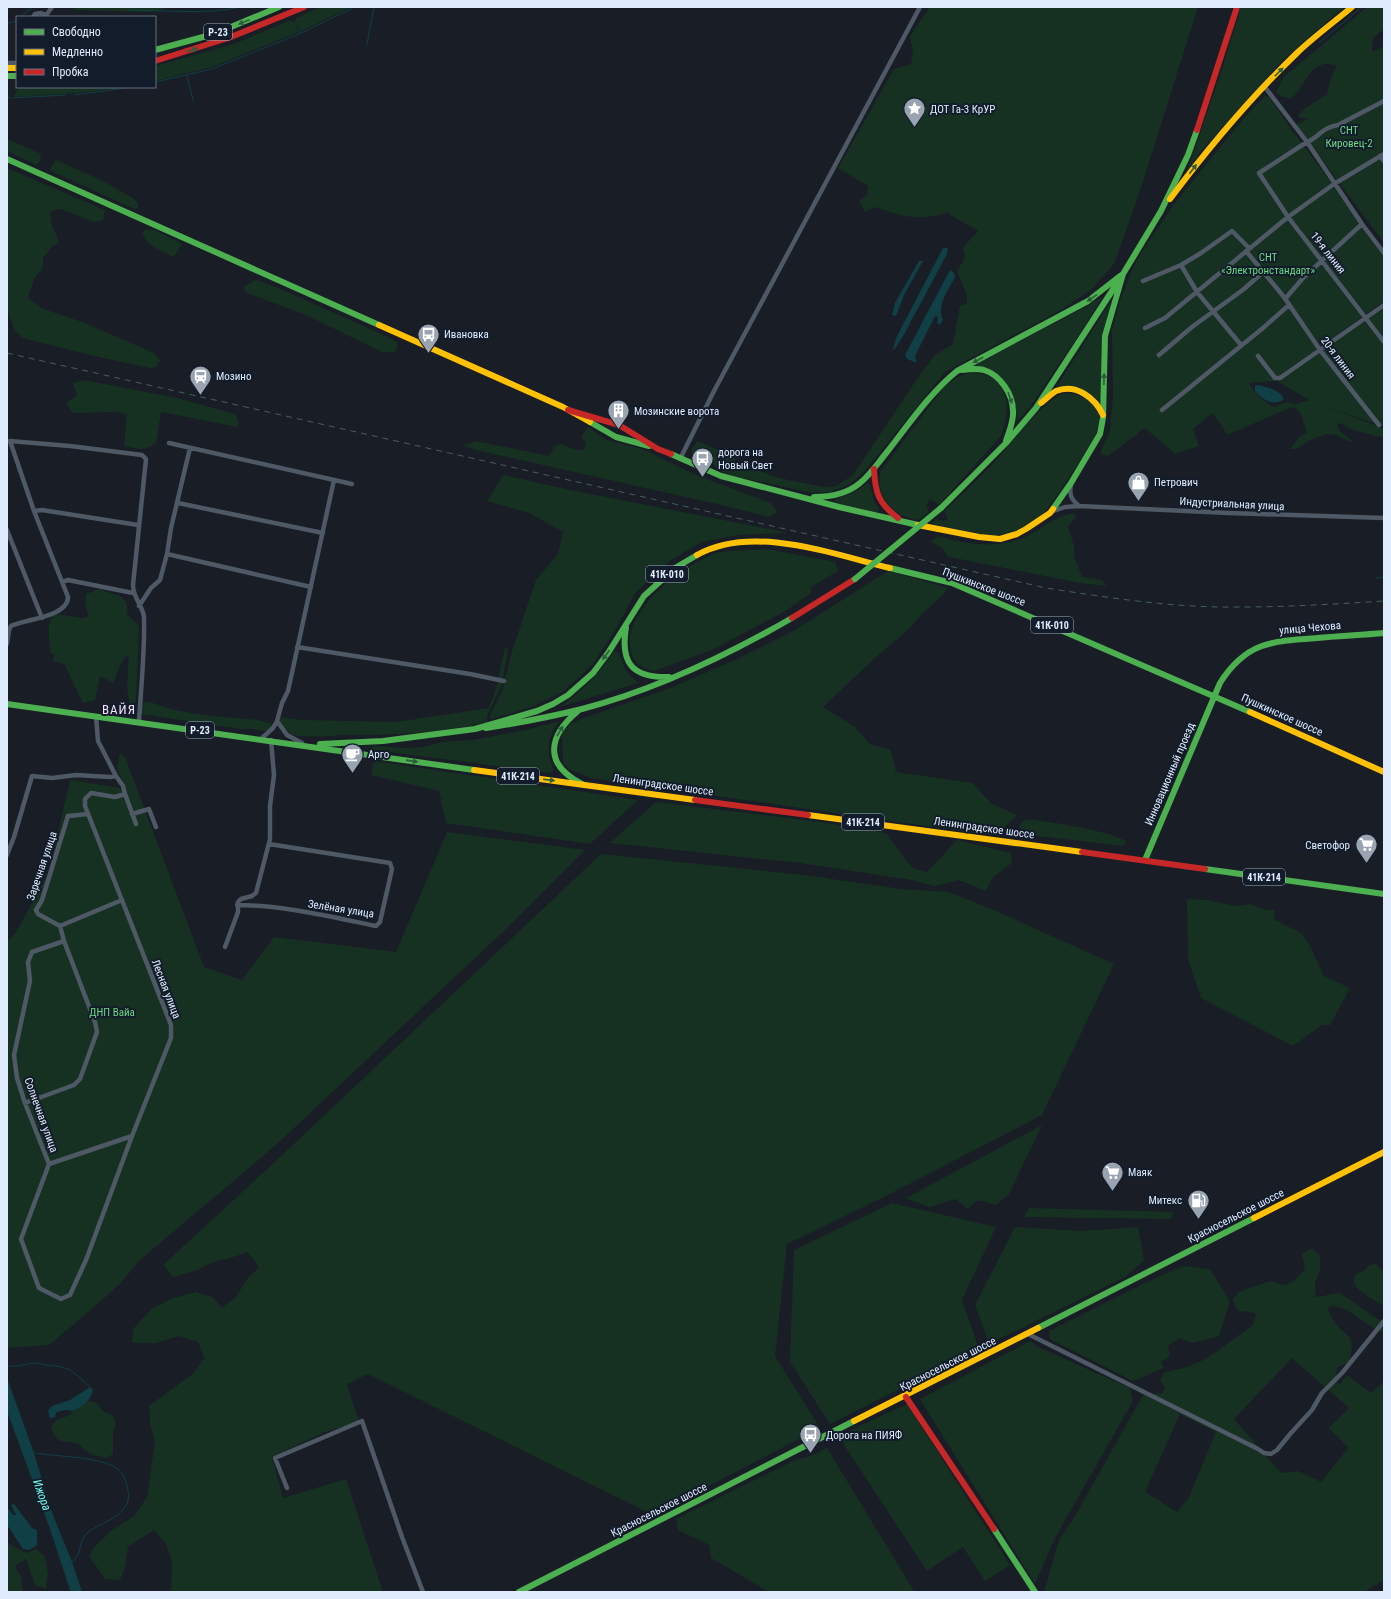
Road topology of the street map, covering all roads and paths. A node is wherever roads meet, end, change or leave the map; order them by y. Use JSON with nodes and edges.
{"nodes":[{"id":1,"x":52,"y":7,"type":"edge"},
{"id":2,"x":279,"y":7,"type":"edge"},
{"id":3,"x":304,"y":7,"type":"edge"},
{"id":4,"x":920,"y":7,"type":"edge"},
{"id":5,"x":1233,"y":7,"type":"edge"},
{"id":6,"x":1237,"y":7,"type":"edge"},
{"id":7,"x":1352,"y":7,"type":"edge"},
{"id":8,"x":34,"y":16,"type":"edge"},
{"id":9,"x":45,"y":16,"type":"edge"},
{"id":10,"x":156,"y":50,"type":"edge"},
{"id":11,"x":156,"y":61,"type":"edge"},
{"id":12,"x":1264,"y":86,"type":"junction"},
{"id":13,"x":1384,"y":100,"type":"edge"},
{"id":14,"x":1307,"y":142,"type":"junction"},
{"id":15,"x":1382,"y":155,"type":"edge"},
{"id":16,"x":7,"y":159,"type":"edge"},
{"id":17,"x":1384,"y":161,"type":"edge"},
{"id":18,"x":1334,"y":184,"type":"junction"},
{"id":19,"x":1161,"y":211,"type":"junction"},
{"id":20,"x":1288,"y":217,"type":"junction"},
{"id":21,"x":1362,"y":224,"type":"junction"},
{"id":22,"x":1247,"y":250,"type":"junction"},
{"id":23,"x":1384,"y":253,"type":"edge"},
{"id":24,"x":1322,"y":260,"type":"junction"},
{"id":25,"x":1181,"y":265,"type":"junction"},
{"id":26,"x":1262,"y":273,"type":"junction"},
{"id":27,"x":1123,"y":274,"type":"junction"},
{"id":28,"x":1143,"y":281,"type":"dead end"},
{"id":29,"x":1197,"y":292,"type":"junction"},
{"id":30,"x":1285,"y":299,"type":"junction"},
{"id":31,"x":1289,"y":304,"type":"junction"},
{"id":32,"x":1384,"y":305,"type":"edge"},
{"id":33,"x":1214,"y":312,"type":"junction"},
{"id":34,"x":1366,"y":318,"type":"junction"},
{"id":35,"x":1145,"y":328,"type":"dead end"},
{"id":36,"x":1384,"y":342,"type":"edge"},
{"id":37,"x":1241,"y":345,"type":"junction"},
{"id":38,"x":1320,"y":350,"type":"junction"},
{"id":39,"x":1158,"y":355,"type":"dead end"},
{"id":40,"x":1258,"y":356,"type":"dead end"},
{"id":41,"x":957,"y":371,"type":"junction"},
{"id":42,"x":1036,"y":408,"type":"junction"},
{"id":43,"x":568,"y":410,"type":"junction"},
{"id":44,"x":1162,"y":410,"type":"dead end"},
{"id":45,"x":1104,"y":418,"type":"junction"},
{"id":46,"x":611,"y":422,"type":"junction"},
{"id":47,"x":1379,"y":425,"type":"dead end"},
{"id":48,"x":630,"y":431,"type":"junction"},
{"id":49,"x":607,"y":432,"type":"junction"},
{"id":50,"x":625,"y":440,"type":"junction"},
{"id":51,"x":169,"y":443,"type":"dead end"},
{"id":52,"x":1006,"y":443,"type":"junction"},
{"id":53,"x":655,"y":447,"type":"junction"},
{"id":54,"x":190,"y":448,"type":"junction"},
{"id":55,"x":680,"y":459,"type":"junction"},
{"id":56,"x":874,"y":469,"type":"junction"},
{"id":57,"x":334,"y":480,"type":"junction"},
{"id":58,"x":1071,"y":483,"type":"junction"},
{"id":59,"x":352,"y":484,"type":"dead end"},
{"id":60,"x":801,"y":497,"type":"junction"},
{"id":61,"x":178,"y":503,"type":"junction"},
{"id":62,"x":1079,"y":506,"type":"junction"},
{"id":63,"x":34,"y":511,"type":"junction"},
{"id":64,"x":1050,"y":513,"type":"junction"},
{"id":65,"x":1384,"y":518,"type":"edge"},
{"id":66,"x":902,"y":520,"type":"junction"},
{"id":67,"x":138,"y":525,"type":"junction"},
{"id":68,"x":7,"y":530,"type":"edge"},
{"id":69,"x":322,"y":533,"type":"junction"},
{"id":70,"x":167,"y":554,"type":"junction"},
{"id":71,"x":62,"y":582,"type":"junction"},
{"id":72,"x":311,"y":587,"type":"junction"},
{"id":73,"x":133,"y":593,"type":"junction"},
{"id":74,"x":139,"y":606,"type":"junction"},
{"id":75,"x":42,"y":618,"type":"junction"},
{"id":76,"x":627,"y":623,"type":"junction"},
{"id":77,"x":1384,"y":633,"type":"edge"},
{"id":78,"x":7,"y":644,"type":"edge"},
{"id":79,"x":297,"y":647,"type":"junction"},
{"id":80,"x":678,"y":676,"type":"junction"},
{"id":81,"x":504,"y":681,"type":"dead end"},
{"id":82,"x":1214,"y":696,"type":"junction"},
{"id":83,"x":7,"y":704,"type":"edge"},
{"id":84,"x":579,"y":710,"type":"junction"},
{"id":85,"x":96,"y":716,"type":"junction"},
{"id":86,"x":277,"y":721,"type":"junction"},
{"id":87,"x":138,"y":722,"type":"junction"},
{"id":88,"x":475,"y":729,"type":"junction"},
{"id":89,"x":261,"y":739,"type":"junction"},
{"id":90,"x":271,"y":740,"type":"junction"},
{"id":91,"x":306,"y":745,"type":"junction"},
{"id":92,"x":1384,"y":772,"type":"edge"},
{"id":93,"x":116,"y":776,"type":"junction"},
{"id":94,"x":582,"y":784,"type":"junction"},
{"id":95,"x":125,"y":794,"type":"junction"},
{"id":96,"x":88,"y":814,"type":"junction"},
{"id":97,"x":132,"y":814,"type":"junction"},
{"id":98,"x":136,"y":824,"type":"dead end"},
{"id":99,"x":156,"y":827,"type":"dead end"},
{"id":100,"x":269,"y":844,"type":"junction"},
{"id":101,"x":7,"y":855,"type":"edge"},
{"id":102,"x":1145,"y":860,"type":"junction"},
{"id":103,"x":1384,"y":894,"type":"edge"},
{"id":104,"x":122,"y":900,"type":"junction"},
{"id":105,"x":237,"y":905,"type":"junction"},
{"id":106,"x":60,"y":926,"type":"junction"},
{"id":107,"x":64,"y":942,"type":"junction"},
{"id":108,"x":225,"y":947,"type":"dead end"},
{"id":109,"x":25,"y":1103,"type":"junction"},
{"id":110,"x":132,"y":1136,"type":"junction"},
{"id":111,"x":1384,"y":1152,"type":"edge"},
{"id":112,"x":49,"y":1164,"type":"junction"},
{"id":113,"x":61,"y":1299,"type":"joint"},
{"id":114,"x":1384,"y":1321,"type":"edge"},
{"id":115,"x":1028,"y":1334,"type":"junction"},
{"id":116,"x":906,"y":1396,"type":"junction"},
{"id":117,"x":288,"y":1488,"type":"dead end"},
{"id":118,"x":423,"y":1592,"type":"edge"},
{"id":119,"x":520,"y":1592,"type":"edge"},
{"id":120,"x":1035,"y":1592,"type":"edge"}],
"edges":[{"from":1,"to":9,"type":"street"},
{"from":2,"to":10,"type":"main road","number":"Р-23","one_way":true},
{"from":11,"to":3,"type":"main road","number":"Р-23","one_way":true},
{"from":4,"to":55,"type":"street"},
{"from":5,"to":19,"type":"main road"},
{"from":6,"to":19,"type":"main road"},
{"from":12,"to":7,"type":"main road","number":"Р-23","one_way":true},
{"from":8,"to":9,"type":"street"},
{"from":12,"to":14,"type":"street"},
{"from":19,"to":12,"type":"main road","number":"Р-23","one_way":true},
{"from":13,"to":14,"type":"street"},
{"from":14,"to":18,"type":"street"},
{"from":14,"to":20,"type":"street","name":"19-я линия"},
{"from":15,"to":17,"type":"street"},
{"from":15,"to":18,"type":"street"},
{"from":16,"to":43,"type":"main road"},
{"from":18,"to":20,"type":"street"},
{"from":18,"to":21,"type":"street"},
{"from":19,"to":27,"type":"main road","number":"Р-23"},
{"from":20,"to":22,"type":"street"},
{"from":20,"to":24,"type":"street","name":"19-я линия"},
{"from":21,"to":23,"type":"street"},
{"from":21,"to":24,"type":"street"},
{"from":22,"to":25,"type":"street","name":"20-я линия"},
{"from":22,"to":26,"type":"street","name":"20-я линия"},
{"from":22,"to":29,"type":"street"},
{"from":24,"to":30,"type":"street"},
{"from":24,"to":34,"type":"street","name":"19-я линия"},
{"from":25,"to":28,"type":"street"},
{"from":25,"to":29,"type":"street"},
{"from":26,"to":30,"type":"street","name":"20-я линия"},
{"from":26,"to":33,"type":"street"},
{"from":27,"to":41,"type":"main road","one_way":true},
{"from":27,"to":42,"type":"main road","number":"Р-23"},
{"from":45,"to":27,"type":"main road","one_way":true},
{"from":29,"to":33,"type":"street"},
{"from":29,"to":35,"type":"street"},
{"from":30,"to":31,"type":"street","name":"20-я линия"},
{"from":31,"to":37,"type":"street"},
{"from":31,"to":38,"type":"street","name":"20-я линия"},
{"from":32,"to":34,"type":"street"},
{"from":33,"to":37,"type":"street"},
{"from":33,"to":39,"type":"street"},
{"from":34,"to":36,"type":"street","name":"19-я линия"},
{"from":34,"to":38,"type":"street"},
{"from":37,"to":44,"type":"street"},
{"from":38,"to":40,"type":"street"},
{"from":38,"to":47,"type":"street","name":"20-я линия"},
{"from":41,"to":52,"type":"main road","one_way":true},
{"from":41,"to":56,"type":"main road"},
{"from":42,"to":45,"type":"main road"},
{"from":42,"to":52,"type":"main road","number":"Р-23"},
{"from":43,"to":46,"type":"main road"},
{"from":43,"to":49,"type":"main road"},
{"from":45,"to":58,"type":"main road"},
{"from":46,"to":48,"type":"main road"},
{"from":46,"to":49,"type":"main road"},
{"from":48,"to":50,"type":"main road"},
{"from":48,"to":53,"type":"main road"},
{"from":49,"to":50,"type":"main road"},
{"from":50,"to":53,"type":"main road"},
{"from":51,"to":54,"type":"street"},
{"from":52,"to":80,"type":"main road","number":"Р-23","bridge":true},
{"from":53,"to":55,"type":"main road"},
{"from":54,"to":57,"type":"street"},
{"from":54,"to":61,"type":"street"},
{"from":55,"to":60,"type":"main road"},
{"from":56,"to":60,"type":"main road"},
{"from":56,"to":66,"type":"main road"},
{"from":57,"to":59,"type":"street"},
{"from":57,"to":69,"type":"street"},
{"from":58,"to":62,"type":"street"},
{"from":58,"to":64,"type":"main road"},
{"from":60,"to":66,"type":"main road"},
{"from":61,"to":69,"type":"street"},
{"from":61,"to":70,"type":"street"},
{"from":62,"to":64,"type":"street","name":"Индустриальная улица"},
{"from":62,"to":65,"type":"street","name":"Индустриальная улица"},
{"from":63,"to":67,"type":"street"},
{"from":63,"to":67,"type":"street"},
{"from":63,"to":71,"type":"street"},
{"from":64,"to":66,"type":"main road"},
{"from":67,"to":73,"type":"street"},
{"from":68,"to":75,"type":"street"},
{"from":69,"to":72,"type":"street"},
{"from":70,"to":72,"type":"street"},
{"from":70,"to":74,"type":"street"},
{"from":71,"to":73,"type":"street"},
{"from":71,"to":75,"type":"street"},
{"from":72,"to":79,"type":"street"},
{"from":73,"to":74,"type":"street"},
{"from":74,"to":87,"type":"street"},
{"from":75,"to":78,"type":"street"},
{"from":76,"to":80,"type":"main road"},
{"from":76,"to":82,"type":"main road","name":"Пушкинское шоссе","number":"41К-010"},
{"from":76,"to":88,"type":"main road","name":"Пушкинское шоссе","one_way":true},
{"from":77,"to":82,"type":"main road","name":"улица Чехова"},
{"from":79,"to":81,"type":"street"},
{"from":79,"to":86,"type":"street"},
{"from":80,"to":84,"type":"main road","number":"Р-23"},
{"from":82,"to":92,"type":"main road","name":"Пушкинское шоссе","number":"41К-010"},
{"from":82,"to":102,"type":"main road","name":"Инновационный проезд"},
{"from":83,"to":85,"type":"main road","number":"Р-23"},
{"from":84,"to":88,"type":"main road","number":"Р-23"},
{"from":94,"to":84,"type":"main road","number":"41К-214","one_way":true},
{"from":85,"to":87,"type":"main road","number":"Р-23"},
{"from":85,"to":93,"type":"street"},
{"from":86,"to":89,"type":"street"},
{"from":86,"to":91,"type":"street"},
{"from":87,"to":89,"type":"main road","number":"Р-23"},
{"from":88,"to":91,"type":"main road","number":"Р-23"},
{"from":89,"to":90,"type":"main road","number":"Р-23"},
{"from":90,"to":91,"type":"main road","number":"Р-23"},
{"from":90,"to":100,"type":"street"},
{"from":91,"to":94,"type":"main road","number":"41К-214","one_way":true},
{"from":93,"to":95,"type":"street"},
{"from":93,"to":101,"type":"street"},
{"from":94,"to":102,"type":"main road","name":"Ленинградское шоссе","number":"41К-214"},
{"from":95,"to":96,"type":"street","name":"Лесная улица"},
{"from":95,"to":97,"type":"street"},
{"from":96,"to":104,"type":"street","name":"Лесная улица"},
{"from":96,"to":106,"type":"street","name":"Заречная улица"},
{"from":97,"to":98,"type":"street"},
{"from":97,"to":99,"type":"street"},
{"from":100,"to":105,"type":"street"},
{"from":100,"to":105,"type":"street","name":"Зелёная улица"},
{"from":102,"to":103,"type":"main road","name":"Ленинградское шоссе","number":"41К-214"},
{"from":104,"to":106,"type":"street"},
{"from":104,"to":110,"type":"street","name":"Лесная улица"},
{"from":105,"to":108,"type":"street"},
{"from":106,"to":107,"type":"street"},
{"from":107,"to":109,"type":"street","name":"Солнечная улица"},
{"from":107,"to":109,"type":"street"},
{"from":109,"to":112,"type":"street","name":"Солнечная улица"},
{"from":110,"to":112,"type":"street"},
{"from":110,"to":113,"type":"street","name":"Лесная улица"},
{"from":111,"to":115,"type":"main road","name":"Красносельское шоссе"},
{"from":112,"to":113,"type":"street","name":"Солнечная улица"},
{"from":114,"to":115,"type":"street"},
{"from":115,"to":116,"type":"main road","name":"Красносельское шоссе"},
{"from":116,"to":119,"type":"main road","name":"Красносельское шоссе"},
{"from":116,"to":120,"type":"main road"},
{"from":117,"to":118,"type":"street"}]}
